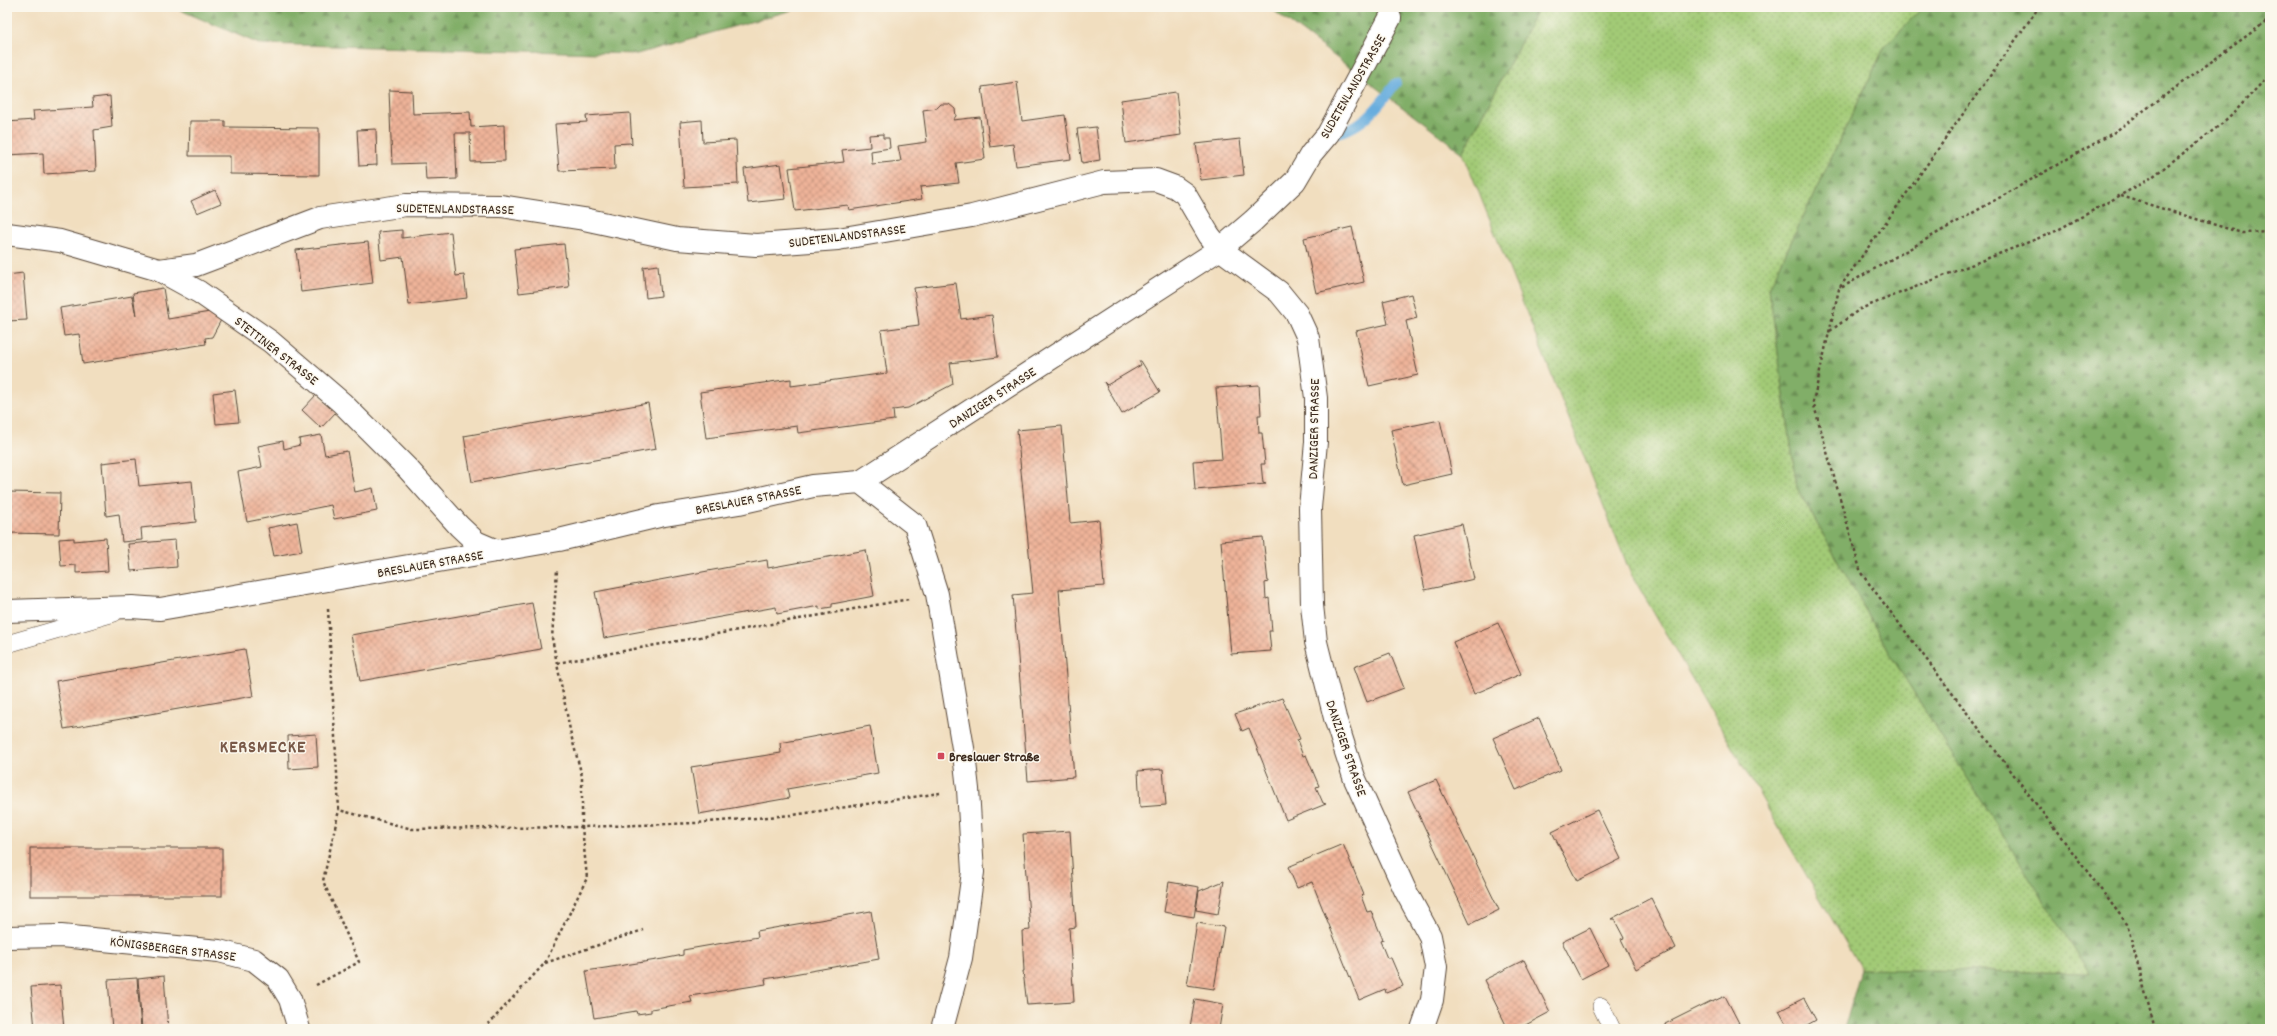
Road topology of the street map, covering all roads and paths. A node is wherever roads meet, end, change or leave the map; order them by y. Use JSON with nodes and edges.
{"nodes":[{"id":1,"x":2039,"y":7,"type":"edge"},
{"id":2,"x":1390,"y":18,"type":"dead end"},
{"id":3,"x":2270,"y":19,"type":"edge"},
{"id":4,"x":2270,"y":74,"type":"edge"},
{"id":5,"x":2120,"y":195,"type":"junction"},
{"id":6,"x":2270,"y":232,"type":"edge"},
{"id":7,"x":7,"y":234,"type":"edge"},
{"id":8,"x":1220,"y":249,"type":"junction"},
{"id":9,"x":159,"y":270,"type":"junction"},
{"id":10,"x":1839,"y":289,"type":"junction"},
{"id":11,"x":1829,"y":331,"type":"junction"},
{"id":12,"x":860,"y":482,"type":"junction"},
{"id":13,"x":559,"y":540,"type":"junction"},
{"id":14,"x":497,"y":551,"type":"junction"},
{"id":15,"x":327,"y":580,"type":"junction"},
{"id":16,"x":937,"y":594,"type":"junction"},
{"id":17,"x":132,"y":607,"type":"junction"},
{"id":18,"x":7,"y":611,"type":"edge"},
{"id":19,"x":7,"y":644,"type":"edge"},
{"id":20,"x":557,"y":663,"type":"junction"},
{"id":21,"x":968,"y":789,"type":"junction"},
{"id":22,"x":339,"y":810,"type":"junction"},
{"id":23,"x":582,"y":827,"type":"junction"},
{"id":24,"x":642,"y":930,"type":"dead end"},
{"id":25,"x":7,"y":937,"type":"edge"},
{"id":26,"x":545,"y":963,"type":"junction"},
{"id":27,"x":290,"y":999,"type":"junction"},
{"id":28,"x":1601,"y":1006,"type":"dead end"},
{"id":29,"x":299,"y":1029,"type":"edge"},
{"id":30,"x":484,"y":1029,"type":"edge"},
{"id":31,"x":942,"y":1029,"type":"edge"},
{"id":32,"x":1422,"y":1029,"type":"edge"},
{"id":33,"x":1612,"y":1029,"type":"edge"},
{"id":34,"x":2155,"y":1029,"type":"edge"}],
"edges":[{"from":1,"to":10,"type":"path"},
{"from":2,"to":8,"type":"street","name":"SUDETENLANDSTRASSE"},
{"from":3,"to":10,"type":"path"},
{"from":4,"to":5,"type":"path"},
{"from":5,"to":6,"type":"path"},
{"from":5,"to":11,"type":"path"},
{"from":7,"to":9,"type":"street","name":"STETTINER STRASSE"},
{"from":8,"to":9,"type":"street","name":"SUDETENLANDSTRASSE"},
{"from":8,"to":12,"type":"street","name":"DANZIGER STRASSE"},
{"from":8,"to":32,"type":"street","name":"DANZIGER STRASSE"},
{"from":9,"to":14,"type":"street","name":"STETTINER STRASSE"},
{"from":10,"to":11,"type":"path"},
{"from":11,"to":34,"type":"path"},
{"from":12,"to":13,"type":"street","name":"BRESLAUER STRASSE"},
{"from":12,"to":16,"type":"street"},
{"from":13,"to":14,"type":"street","name":"BRESLAUER STRASSE"},
{"from":13,"to":20,"type":"path"},
{"from":14,"to":15,"type":"street","name":"BRESLAUER STRASSE"},
{"from":15,"to":17,"type":"street","name":"BRESLAUER STRASSE"},
{"from":15,"to":22,"type":"path"},
{"from":16,"to":20,"type":"path"},
{"from":16,"to":21,"type":"street"},
{"from":17,"to":18,"type":"street","name":"BRESLAUER STRASSE"},
{"from":17,"to":19,"type":"lane","name":"BRESLAUER STRASSE"},
{"from":20,"to":23,"type":"path"},
{"from":21,"to":23,"type":"path"},
{"from":21,"to":31,"type":"street"},
{"from":22,"to":23,"type":"path"},
{"from":22,"to":27,"type":"path"},
{"from":23,"to":26,"type":"path"},
{"from":24,"to":26,"type":"path"},
{"from":25,"to":27,"type":"street","name":"KÖNIGSBERGER STRASSE"},
{"from":26,"to":30,"type":"path"},
{"from":27,"to":29,"type":"street","name":"KÖNIGSBERGER STRASSE"},
{"from":28,"to":33,"type":"lane"}]}
